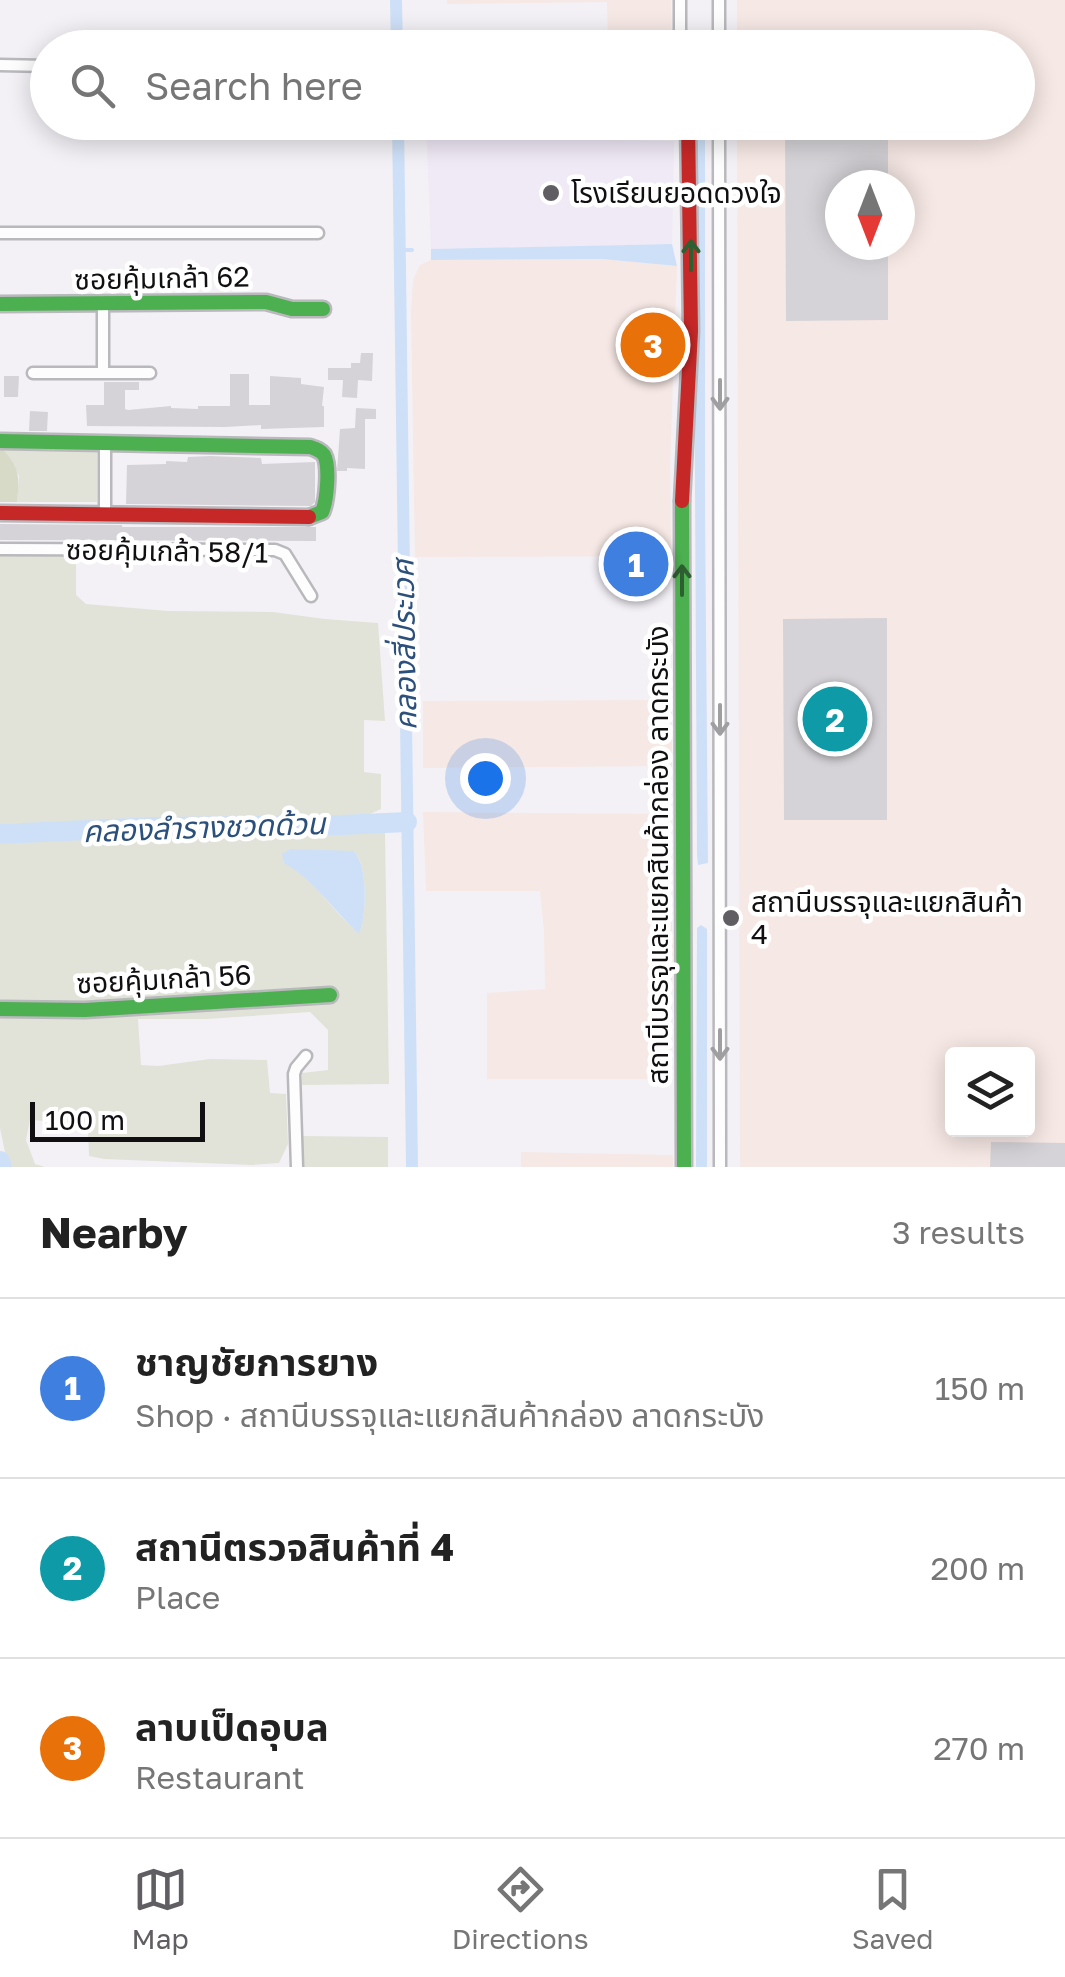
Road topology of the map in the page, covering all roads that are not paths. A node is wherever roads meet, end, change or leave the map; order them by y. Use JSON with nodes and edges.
{"nodes":[{"id":1,"x":680,"y":0,"type":"edge"},
{"id":2,"x":719,"y":0,"type":"edge"},
{"id":3,"x":680,"y":30,"type":"edge"},
{"id":4,"x":719,"y":30,"type":"edge"},
{"id":5,"x":0,"y":65,"type":"edge"},
{"id":6,"x":30,"y":66,"type":"edge"},
{"id":7,"x":688,"y":140,"type":"edge"},
{"id":8,"x":719,"y":140,"type":"edge"},
{"id":9,"x":0,"y":233,"type":"edge"},
{"id":10,"x":318,"y":233,"type":"dead end"},
{"id":11,"x":0,"y":304,"type":"edge"},
{"id":12,"x":103,"y":304,"type":"junction"},
{"id":13,"x":323,"y":308,"type":"dead end"},
{"id":14,"x":33,"y":372,"type":"dead end"},
{"id":15,"x":150,"y":372,"type":"dead end"},
{"id":16,"x":103,"y":373,"type":"junction"},
{"id":17,"x":0,"y":441,"type":"edge"},
{"id":18,"x":105,"y":443,"type":"junction"},
{"id":19,"x":0,"y":513,"type":"edge"},
{"id":20,"x":104,"y":513,"type":"junction"},
{"id":21,"x":0,"y":548,"type":"edge"},
{"id":22,"x":311,"y":596,"type":"dead end"},
{"id":23,"x":330,"y":995,"type":"dead end"},
{"id":24,"x":0,"y":1009,"type":"edge"},
{"id":25,"x":306,"y":1056,"type":"dead end"},
{"id":26,"x":297,"y":1167,"type":"edge"},
{"id":27,"x":684,"y":1167,"type":"edge"},
{"id":28,"x":720,"y":1167,"type":"edge"}],
"edges":[{"from":1,"to":3,"type":"street"},
{"from":2,"to":4,"type":"street"},
{"from":5,"to":6,"type":"street"},
{"from":27,"to":7,"type":"street","name":"สถานีบรรจุและแยกสินค้ากล่อง ลาดกระบัง","one_way":true},
{"from":8,"to":28,"type":"street","one_way":true},
{"from":9,"to":10,"type":"street"},
{"from":11,"to":12,"type":"street","name":"ซอยคุ้มเกล้า 62"},
{"from":12,"to":13,"type":"street","name":"ซอยคุ้มเกล้า 62"},
{"from":12,"to":16,"type":"street"},
{"from":14,"to":16,"type":"street"},
{"from":15,"to":16,"type":"street"},
{"from":17,"to":18,"type":"street"},
{"from":18,"to":20,"type":"street"},
{"from":18,"to":20,"type":"street"},
{"from":19,"to":20,"type":"street"},
{"from":21,"to":22,"type":"street","name":"ซอยคุ้มเกล้า 58/1"},
{"from":23,"to":24,"type":"street","name":"ซอยคุ้มเกล้า 56"},
{"from":25,"to":26,"type":"street"}]}
